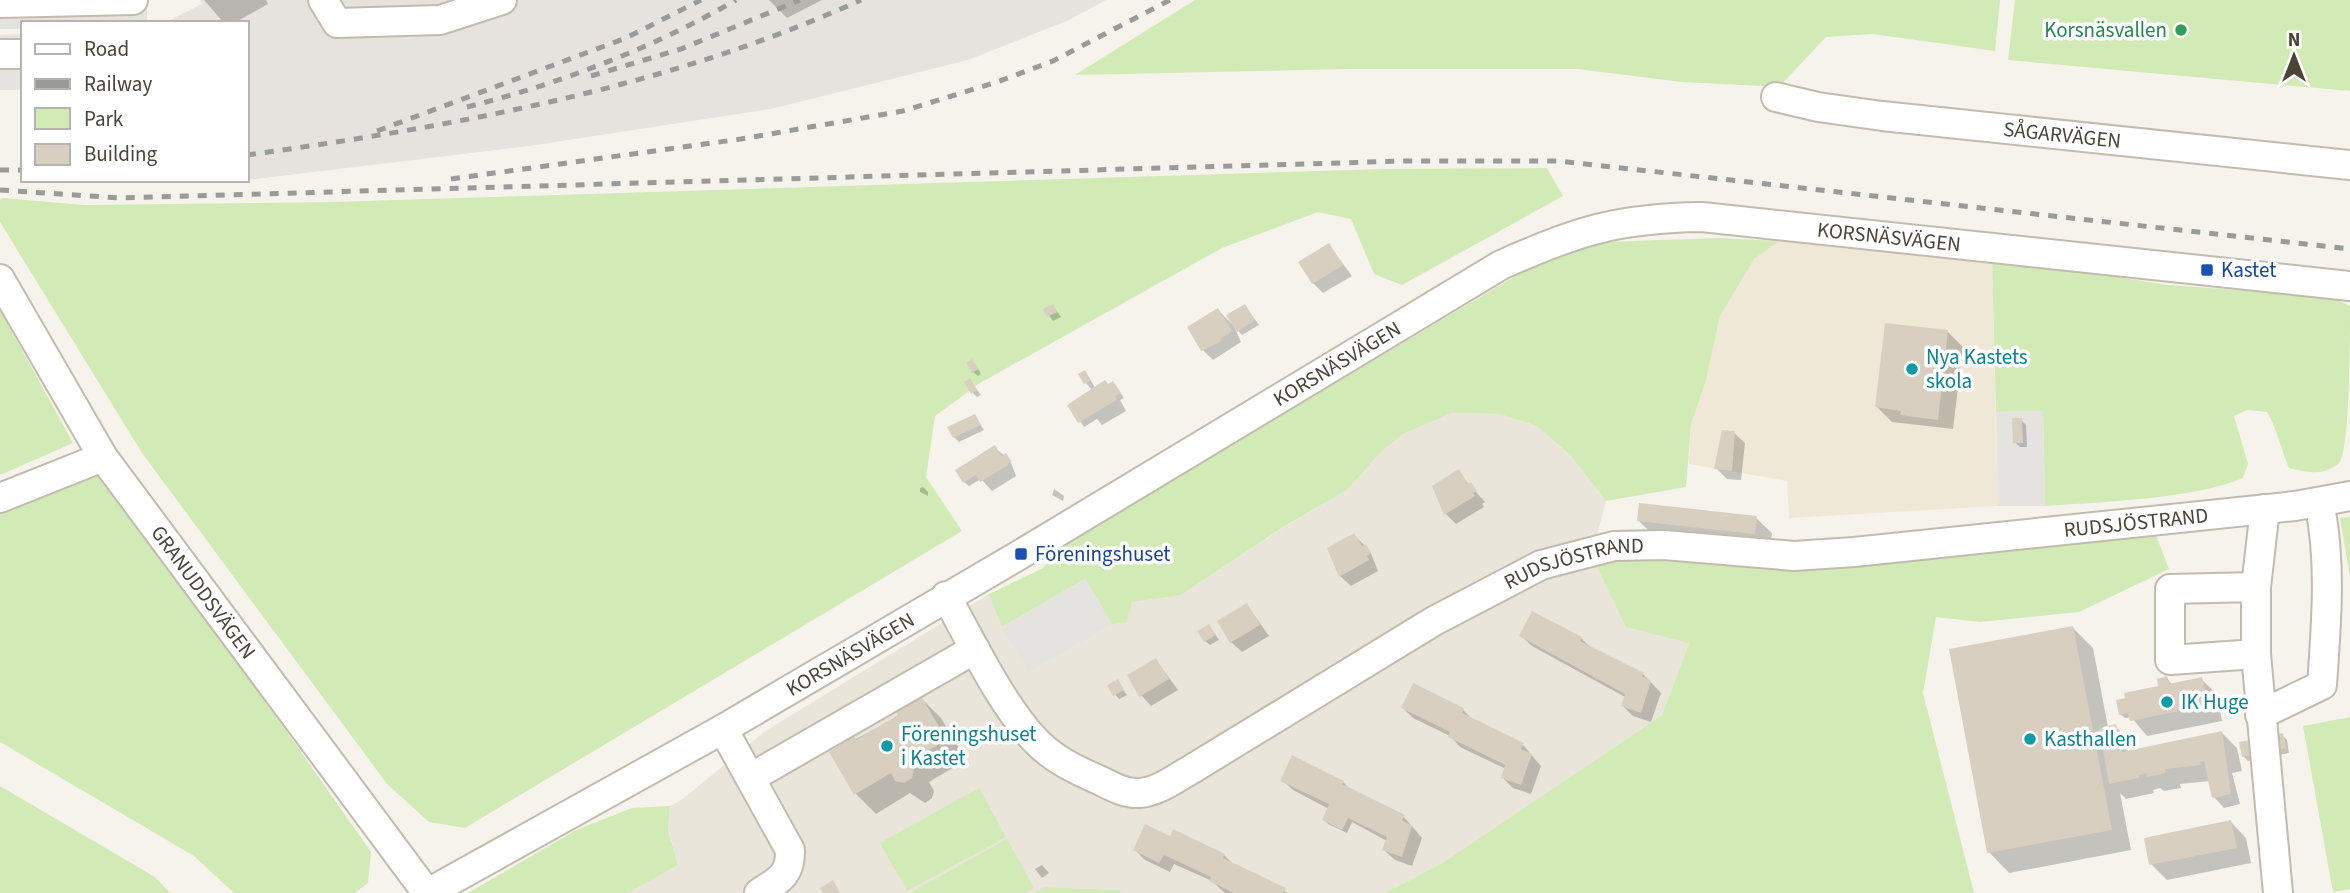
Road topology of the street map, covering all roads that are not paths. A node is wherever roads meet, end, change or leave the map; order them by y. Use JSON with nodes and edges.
{"nodes":[{"id":1,"x":133,"y":0,"type":"edge"},
{"id":2,"x":323,"y":0,"type":"edge"},
{"id":3,"x":502,"y":0,"type":"edge"},
{"id":4,"x":0,"y":3,"type":"edge"},
{"id":5,"x":0,"y":54,"type":"edge"},
{"id":6,"x":21,"y":54,"type":"edge"},
{"id":7,"x":1776,"y":97,"type":"dead end"},
{"id":8,"x":2350,"y":165,"type":"edge"},
{"id":9,"x":0,"y":279,"type":"edge"},
{"id":10,"x":2350,"y":286,"type":"edge"},
{"id":11,"x":103,"y":457,"type":"junction"},
{"id":12,"x":2350,"y":496,"type":"edge"},
{"id":13,"x":0,"y":498,"type":"edge"},
{"id":14,"x":2319,"y":502,"type":"junction"},
{"id":15,"x":2265,"y":509,"type":"junction"},
{"id":16,"x":2256,"y":587,"type":"junction"},
{"id":17,"x":946,"y":596,"type":"junction"},
{"id":18,"x":975,"y":649,"type":"junction"},
{"id":19,"x":2256,"y":653,"type":"junction"},
{"id":20,"x":2260,"y":715,"type":"junction"},
{"id":21,"x":723,"y":729,"type":"junction"},
{"id":22,"x":752,"y":777,"type":"junction"},
{"id":23,"x":428,"y":893,"type":"edge"},
{"id":24,"x":759,"y":893,"type":"edge"},
{"id":25,"x":2278,"y":893,"type":"edge"}],
"edges":[{"from":1,"to":4,"type":"street"},
{"from":2,"to":3,"type":"street"},
{"from":5,"to":6,"type":"street"},
{"from":7,"to":8,"type":"street","name":"SÅGARVÄGEN"},
{"from":9,"to":11,"type":"street","name":"GRANUDDSVÄGEN"},
{"from":10,"to":17,"type":"street","name":"KORSNÄSVÄGEN"},
{"from":11,"to":13,"type":"street"},
{"from":11,"to":23,"type":"street","name":"GRANUDDSVÄGEN"},
{"from":12,"to":14,"type":"street","name":"RUDSJÖSTRAND"},
{"from":14,"to":15,"type":"street","name":"RUDSJÖSTRAND"},
{"from":14,"to":20,"type":"street"},
{"from":15,"to":16,"type":"street"},
{"from":15,"to":18,"type":"street","name":"RUDSJÖSTRAND"},
{"from":16,"to":19,"type":"street"},
{"from":16,"to":19,"type":"street"},
{"from":17,"to":18,"type":"street","name":"RUDSJÖSTRAND"},
{"from":17,"to":21,"type":"street","name":"KORSNÄSVÄGEN"},
{"from":18,"to":22,"type":"street"},
{"from":19,"to":20,"type":"street"},
{"from":20,"to":25,"type":"street"},
{"from":21,"to":22,"type":"street"},
{"from":21,"to":23,"type":"street","name":"KORSNÄSVÄGEN"},
{"from":22,"to":24,"type":"street"}]}
